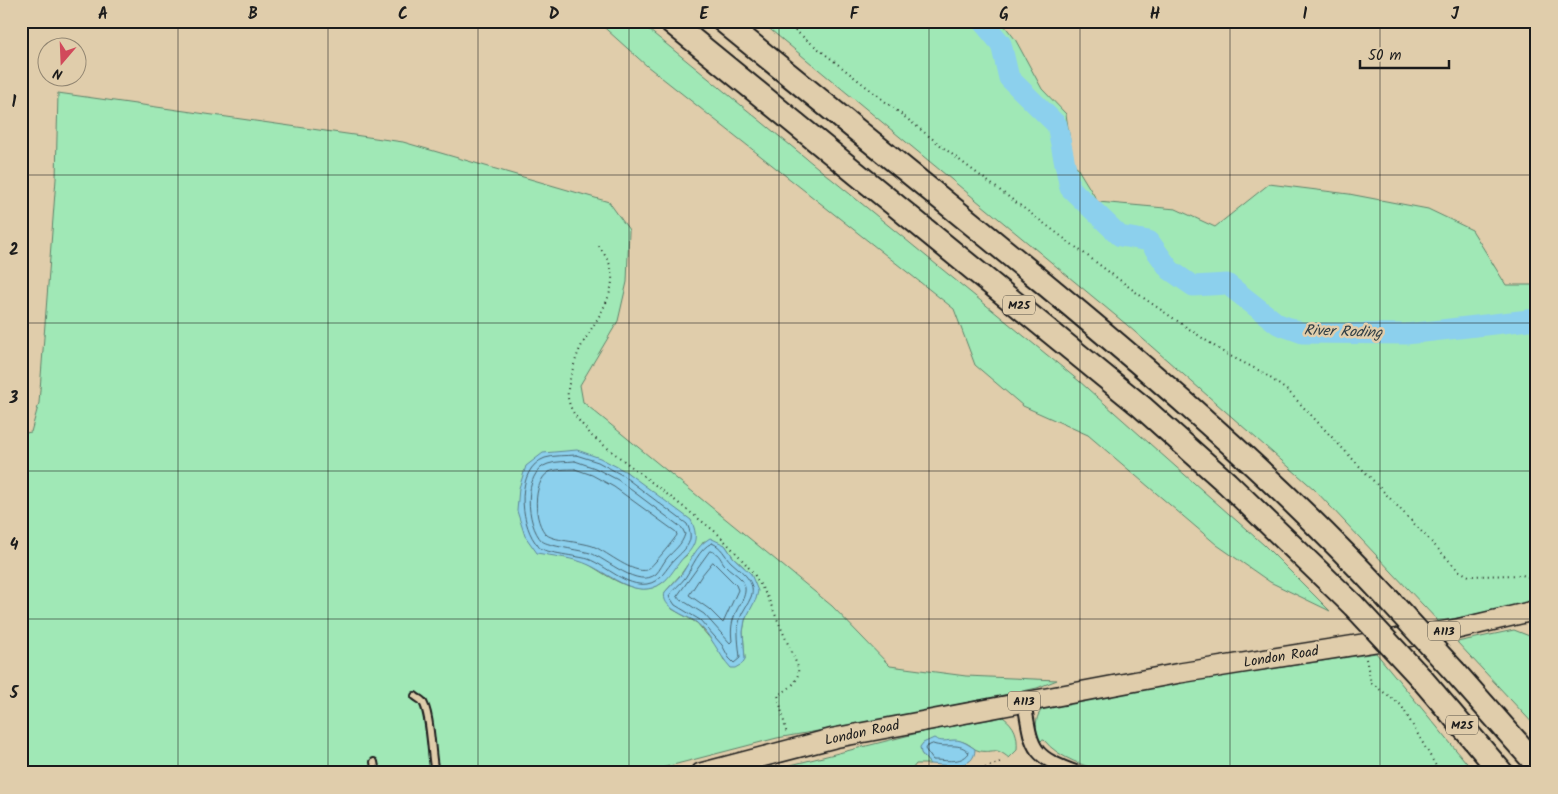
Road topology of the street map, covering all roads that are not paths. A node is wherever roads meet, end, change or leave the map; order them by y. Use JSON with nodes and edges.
{"nodes":[{"id":1,"x":670,"y":21,"type":"edge"},
{"id":2,"x":723,"y":21,"type":"edge"},
{"id":3,"x":1537,"y":610,"type":"edge"},
{"id":4,"x":415,"y":696,"type":"dead end"},
{"id":5,"x":1024,"y":701,"type":"junction"},
{"id":6,"x":374,"y":762,"type":"dead end"},
{"id":7,"x":1537,"y":765,"type":"edge"},
{"id":8,"x":376,"y":773,"type":"edge"},
{"id":9,"x":435,"y":773,"type":"edge"},
{"id":10,"x":701,"y":773,"type":"edge"},
{"id":11,"x":1078,"y":773,"type":"edge"},
{"id":12,"x":1502,"y":773,"type":"edge"}],
"edges":[{"from":1,"to":12,"type":"highway","number":"M25","bridge":true},
{"from":2,"to":7,"type":"highway","number":"M25","bridge":true},
{"from":3,"to":5,"type":"main road","name":"London Road","number":"A113"},
{"from":4,"to":9,"type":"lane"},
{"from":5,"to":10,"type":"main road","name":"London Road","number":"A113"},
{"from":5,"to":11,"type":"street"},
{"from":6,"to":8,"type":"lane"}]}
